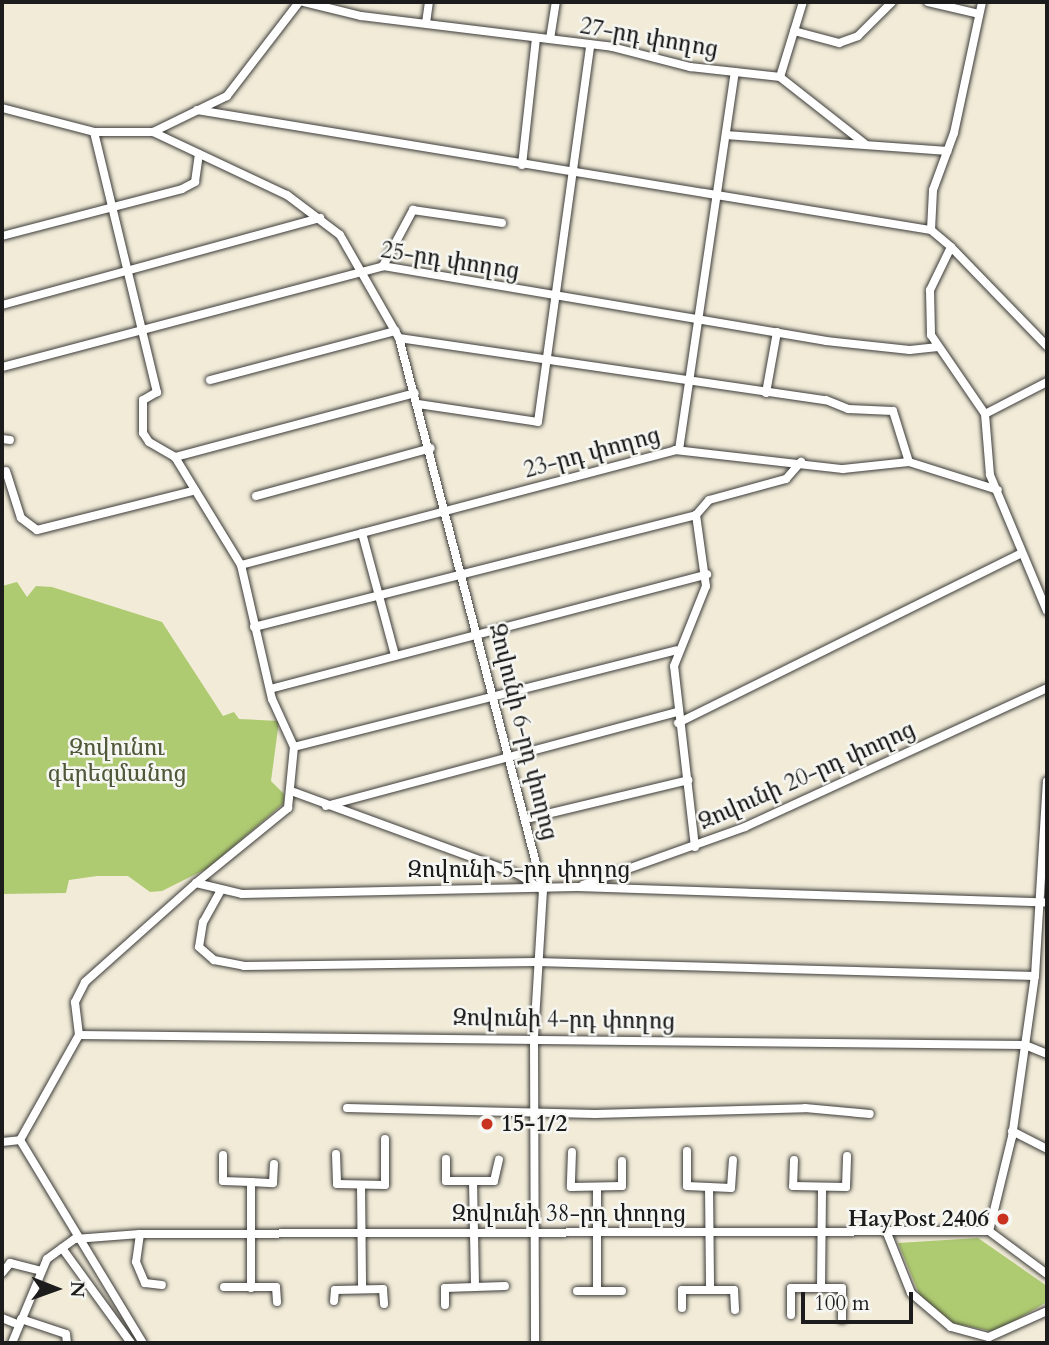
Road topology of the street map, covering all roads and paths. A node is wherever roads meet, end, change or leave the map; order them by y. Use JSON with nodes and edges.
{"nodes":[{"id":1,"x":299,"y":2,"type":"edge"},
{"id":2,"x":304,"y":2,"type":"edge"},
{"id":3,"x":429,"y":2,"type":"edge"},
{"id":4,"x":556,"y":2,"type":"edge"},
{"id":5,"x":803,"y":2,"type":"edge"},
{"id":6,"x":892,"y":2,"type":"edge"},
{"id":7,"x":928,"y":2,"type":"edge"},
{"id":8,"x":982,"y":2,"type":"edge"},
{"id":9,"x":979,"y":14,"type":"junction"},
{"id":10,"x":426,"y":23,"type":"junction"},
{"id":11,"x":794,"y":31,"type":"junction"},
{"id":12,"x":536,"y":38,"type":"junction"},
{"id":13,"x":551,"y":39,"type":"junction"},
{"id":14,"x":590,"y":48,"type":"junction"},
{"id":15,"x":734,"y":72,"type":"junction"},
{"id":16,"x":780,"y":77,"type":"junction"},
{"id":17,"x":2,"y":108,"type":"edge"},
{"id":18,"x":197,"y":110,"type":"junction"},
{"id":19,"x":94,"y":132,"type":"junction"},
{"id":20,"x":153,"y":132,"type":"junction"},
{"id":21,"x":726,"y":135,"type":"junction"},
{"id":22,"x":864,"y":143,"type":"junction"},
{"id":23,"x":947,"y":151,"type":"junction"},
{"id":24,"x":199,"y":154,"type":"junction"},
{"id":25,"x":522,"y":166,"type":"junction"},
{"id":26,"x":575,"y":174,"type":"junction"},
{"id":27,"x":718,"y":193,"type":"junction"},
{"id":28,"x":112,"y":208,"type":"junction"},
{"id":29,"x":320,"y":218,"type":"junction"},
{"id":30,"x":502,"y":223,"type":"dead end"},
{"id":31,"x":930,"y":230,"type":"junction"},
{"id":32,"x":2,"y":236,"type":"edge"},
{"id":33,"x":951,"y":247,"type":"junction"},
{"id":34,"x":383,"y":266,"type":"junction"},
{"id":35,"x":363,"y":268,"type":"junction"},
{"id":36,"x":127,"y":269,"type":"junction"},
{"id":37,"x":559,"y":298,"type":"junction"},
{"id":38,"x":2,"y":305,"type":"edge"},
{"id":39,"x":697,"y":320,"type":"junction"},
{"id":40,"x":142,"y":330,"type":"junction"},
{"id":41,"x":777,"y":332,"type":"junction"},
{"id":42,"x":398,"y":334,"type":"junction"},
{"id":43,"x":1047,"y":346,"type":"edge"},
{"id":44,"x":938,"y":347,"type":"junction"},
{"id":45,"x":549,"y":362,"type":"junction"},
{"id":46,"x":2,"y":364,"type":"edge"},
{"id":47,"x":210,"y":380,"type":"dead end"},
{"id":48,"x":1047,"y":382,"type":"edge"},
{"id":49,"x":690,"y":383,"type":"junction"},
{"id":50,"x":415,"y":393,"type":"junction"},
{"id":51,"x":766,"y":393,"type":"junction"},
{"id":52,"x":418,"y":404,"type":"junction"},
{"id":53,"x":985,"y":414,"type":"junction"},
{"id":54,"x":431,"y":448,"type":"junction"},
{"id":55,"x":679,"y":450,"type":"junction"},
{"id":56,"x":175,"y":457,"type":"junction"},
{"id":57,"x":801,"y":462,"type":"junction"},
{"id":58,"x":909,"y":462,"type":"junction"},
{"id":59,"x":6,"y":471,"type":"dead end"},
{"id":60,"x":998,"y":490,"type":"junction"},
{"id":61,"x":192,"y":491,"type":"junction"},
{"id":62,"x":256,"y":496,"type":"dead end"},
{"id":63,"x":448,"y":510,"type":"junction"},
{"id":64,"x":696,"y":515,"type":"junction"},
{"id":65,"x":362,"y":533,"type":"junction"},
{"id":66,"x":1020,"y":554,"type":"junction"},
{"id":67,"x":241,"y":565,"type":"junction"},
{"id":68,"x":463,"y":572,"type":"junction"},
{"id":69,"x":707,"y":574,"type":"junction"},
{"id":70,"x":380,"y":594,"type":"junction"},
{"id":71,"x":1047,"y":611,"type":"edge"},
{"id":72,"x":254,"y":627,"type":"junction"},
{"id":73,"x":479,"y":632,"type":"junction"},
{"id":74,"x":676,"y":650,"type":"junction"},
{"id":75,"x":395,"y":655,"type":"junction"},
{"id":76,"x":1047,"y":688,"type":"edge"},
{"id":77,"x":270,"y":689,"type":"junction"},
{"id":78,"x":495,"y":694,"type":"junction"},
{"id":79,"x":677,"y":712,"type":"junction"},
{"id":80,"x":678,"y":723,"type":"junction"},
{"id":81,"x":294,"y":747,"type":"junction"},
{"id":82,"x":511,"y":756,"type":"junction"},
{"id":83,"x":688,"y":780,"type":"junction"},
{"id":84,"x":1047,"y":781,"type":"edge"},
{"id":85,"x":291,"y":791,"type":"junction"},
{"id":86,"x":326,"y":806,"type":"junction"},
{"id":87,"x":526,"y":819,"type":"junction"},
{"id":88,"x":1046,"y":832,"type":"edge"},
{"id":89,"x":695,"y":846,"type":"junction"},
{"id":90,"x":195,"y":883,"type":"junction"},
{"id":91,"x":577,"y":887,"type":"junction"},
{"id":92,"x":221,"y":890,"type":"junction"},
{"id":93,"x":543,"y":890,"type":"junction"},
{"id":94,"x":1044,"y":902,"type":"edge"},
{"id":95,"x":536,"y":962,"type":"junction"},
{"id":96,"x":1035,"y":976,"type":"junction"},
{"id":97,"x":79,"y":1035,"type":"junction"},
{"id":98,"x":534,"y":1039,"type":"junction"},
{"id":99,"x":1025,"y":1045,"type":"junction"},
{"id":100,"x":1047,"y":1054,"type":"edge"},
{"id":101,"x":347,"y":1108,"type":"dead end"},
{"id":102,"x":535,"y":1113,"type":"junction"},
{"id":103,"x":870,"y":1114,"type":"dead end"},
{"id":104,"x":1012,"y":1131,"type":"junction"},
{"id":105,"x":385,"y":1139,"type":"dead end"},
{"id":106,"x":20,"y":1140,"type":"junction"},
{"id":107,"x":2,"y":1142,"type":"edge"},
{"id":108,"x":1047,"y":1149,"type":"edge"},
{"id":109,"x":687,"y":1150,"type":"dead end"},
{"id":110,"x":572,"y":1152,"type":"dead end"},
{"id":111,"x":336,"y":1154,"type":"dead end"},
{"id":112,"x":223,"y":1156,"type":"dead end"},
{"id":113,"x":847,"y":1156,"type":"dead end"},
{"id":114,"x":446,"y":1159,"type":"dead end"},
{"id":115,"x":499,"y":1160,"type":"dead end"},
{"id":116,"x":733,"y":1160,"type":"dead end"},
{"id":117,"x":794,"y":1160,"type":"dead end"},
{"id":118,"x":622,"y":1161,"type":"dead end"},
{"id":119,"x":274,"y":1164,"type":"dead end"},
{"id":120,"x":473,"y":1181,"type":"junction"},
{"id":121,"x":251,"y":1182,"type":"junction"},
{"id":122,"x":361,"y":1185,"type":"junction"},
{"id":123,"x":597,"y":1187,"type":"junction"},
{"id":124,"x":709,"y":1187,"type":"junction"},
{"id":125,"x":822,"y":1187,"type":"junction"},
{"id":126,"x":989,"y":1231,"type":"junction"},
{"id":127,"x":250,"y":1232,"type":"junction"},
{"id":128,"x":535,"y":1232,"type":"junction"},
{"id":129,"x":473,"y":1233,"type":"junction"},
{"id":130,"x":706,"y":1233,"type":"junction"},
{"id":131,"x":821,"y":1233,"type":"junction"},
{"id":132,"x":887,"y":1233,"type":"junction"},
{"id":133,"x":140,"y":1234,"type":"junction"},
{"id":134,"x":363,"y":1234,"type":"junction"},
{"id":135,"x":597,"y":1234,"type":"junction"},
{"id":136,"x":75,"y":1239,"type":"junction"},
{"id":137,"x":62,"y":1248,"type":"junction"},
{"id":138,"x":39,"y":1270,"type":"junction"},
{"id":139,"x":2,"y":1273,"type":"edge"},
{"id":140,"x":1047,"y":1275,"type":"edge"},
{"id":141,"x":162,"y":1285,"type":"dead end"},
{"id":142,"x":505,"y":1286,"type":"dead end"},
{"id":143,"x":223,"y":1287,"type":"dead end"},
{"id":144,"x":251,"y":1287,"type":"junction"},
{"id":145,"x":475,"y":1287,"type":"junction"},
{"id":146,"x":821,"y":1288,"type":"junction"},
{"id":147,"x":362,"y":1289,"type":"junction"},
{"id":148,"x":710,"y":1290,"type":"junction"},
{"id":149,"x":597,"y":1291,"type":"junction"},
{"id":150,"x":622,"y":1291,"type":"dead end"},
{"id":151,"x":577,"y":1292,"type":"dead end"},
{"id":152,"x":334,"y":1301,"type":"dead end"},
{"id":153,"x":276,"y":1302,"type":"dead end"},
{"id":154,"x":384,"y":1304,"type":"dead end"},
{"id":155,"x":445,"y":1305,"type":"dead end"},
{"id":156,"x":682,"y":1308,"type":"dead end"},
{"id":157,"x":734,"y":1310,"type":"dead end"},
{"id":158,"x":1047,"y":1311,"type":"edge"},
{"id":159,"x":791,"y":1315,"type":"dead end"},
{"id":160,"x":2,"y":1318,"type":"edge"},
{"id":161,"x":842,"y":1319,"type":"dead end"},
{"id":162,"x":20,"y":1322,"type":"junction"},
{"id":163,"x":12,"y":1343,"type":"edge"},
{"id":164,"x":67,"y":1343,"type":"edge"},
{"id":165,"x":131,"y":1343,"type":"edge"},
{"id":166,"x":143,"y":1343,"type":"edge"},
{"id":167,"x":535,"y":1343,"type":"edge"}],
"edges":[{"from":1,"to":18,"type":"street"},
{"from":2,"to":10,"type":"street","name":"27-րդ փողոց"},
{"from":3,"to":10,"type":"street"},
{"from":4,"to":13,"type":"street"},
{"from":5,"to":11,"type":"street"},
{"from":6,"to":11,"type":"street"},
{"from":7,"to":9,"type":"street"},
{"from":8,"to":9,"type":"street"},
{"from":9,"to":23,"type":"street"},
{"from":10,"to":12,"type":"street","name":"27-րդ փողոց"},
{"from":11,"to":16,"type":"street"},
{"from":12,"to":13,"type":"street","name":"27-րդ փողոց"},
{"from":12,"to":25,"type":"street"},
{"from":13,"to":14,"type":"street","name":"27-րդ փողոց"},
{"from":14,"to":15,"type":"street","name":"27-րդ փողոց"},
{"from":14,"to":26,"type":"street"},
{"from":15,"to":16,"type":"street","name":"27-րդ փողոց"},
{"from":15,"to":21,"type":"street"},
{"from":16,"to":22,"type":"street"},
{"from":17,"to":19,"type":"street"},
{"from":18,"to":20,"type":"street"},
{"from":18,"to":25,"type":"street"},
{"from":19,"to":20,"type":"street"},
{"from":19,"to":28,"type":"street"},
{"from":20,"to":24,"type":"street","name":"Զովունի 6-րդ փողոց"},
{"from":21,"to":22,"type":"street"},
{"from":21,"to":27,"type":"street"},
{"from":22,"to":23,"type":"street"},
{"from":23,"to":31,"type":"street"},
{"from":24,"to":28,"type":"street"},
{"from":24,"to":29,"type":"street","name":"Զովունի 6-րդ փողոց"},
{"from":25,"to":26,"type":"street"},
{"from":26,"to":27,"type":"street"},
{"from":26,"to":37,"type":"street"},
{"from":27,"to":31,"type":"street"},
{"from":27,"to":39,"type":"street"},
{"from":28,"to":32,"type":"street"},
{"from":28,"to":36,"type":"street"},
{"from":29,"to":35,"type":"street","name":"Զովունի 6-րդ փողոց"},
{"from":29,"to":36,"type":"street"},
{"from":30,"to":34,"type":"street"},
{"from":31,"to":33,"type":"street"},
{"from":33,"to":43,"type":"street"},
{"from":33,"to":44,"type":"street"},
{"from":34,"to":35,"type":"street","name":"25-րդ փողոց"},
{"from":34,"to":37,"type":"street","name":"25-րդ փողոց"},
{"from":35,"to":40,"type":"street","name":"25-րդ փողոց"},
{"from":35,"to":42,"type":"street","name":"Զովունի 6-րդ փողոց"},
{"from":36,"to":38,"type":"street"},
{"from":36,"to":40,"type":"street"},
{"from":37,"to":39,"type":"street","name":"25-րդ փողոց"},
{"from":37,"to":45,"type":"street"},
{"from":39,"to":41,"type":"street","name":"25-րդ փողոց"},
{"from":39,"to":49,"type":"street"},
{"from":40,"to":46,"type":"street","name":"25-րդ փողոց"},
{"from":40,"to":56,"type":"street"},
{"from":41,"to":44,"type":"street","name":"25-րդ փողոց"},
{"from":41,"to":51,"type":"street"},
{"from":42,"to":45,"type":"street"},
{"from":42,"to":47,"type":"street"},
{"from":42,"to":50,"type":"street","name":"Զովունի 6-րդ փողոց"},
{"from":44,"to":53,"type":"street"},
{"from":45,"to":49,"type":"street"},
{"from":45,"to":52,"type":"street"},
{"from":48,"to":53,"type":"street"},
{"from":49,"to":51,"type":"street"},
{"from":49,"to":55,"type":"street"},
{"from":50,"to":52,"type":"street","name":"Զովունի 6-րդ փողոց"},
{"from":50,"to":56,"type":"street"},
{"from":51,"to":58,"type":"street"},
{"from":52,"to":54,"type":"street","name":"Զովունի 6-րդ փողոց"},
{"from":53,"to":60,"type":"street"},
{"from":54,"to":62,"type":"street"},
{"from":54,"to":63,"type":"street","name":"Զովունի 6-րդ փողոց"},
{"from":55,"to":57,"type":"street","name":"23-րդ փողոց"},
{"from":55,"to":63,"type":"street","name":"23-րդ փողոց"},
{"from":56,"to":61,"type":"street"},
{"from":57,"to":58,"type":"street","name":"23-րդ փողոց"},
{"from":57,"to":64,"type":"street"},
{"from":58,"to":60,"type":"street","name":"23-րդ փողոց"},
{"from":59,"to":61,"type":"street"},
{"from":60,"to":66,"type":"street"},
{"from":61,"to":67,"type":"street"},
{"from":63,"to":65,"type":"street","name":"23-րդ փողոց"},
{"from":63,"to":68,"type":"street","name":"Զովունի 6-րդ փողոց"},
{"from":64,"to":68,"type":"street"},
{"from":64,"to":69,"type":"street"},
{"from":65,"to":67,"type":"street","name":"23-րդ փողոց"},
{"from":65,"to":70,"type":"street"},
{"from":66,"to":71,"type":"street"},
{"from":66,"to":80,"type":"street"},
{"from":67,"to":72,"type":"street"},
{"from":68,"to":70,"type":"street"},
{"from":68,"to":73,"type":"street","name":"Զովունի 6-րդ փողոց"},
{"from":69,"to":73,"type":"street"},
{"from":69,"to":74,"type":"street"},
{"from":70,"to":72,"type":"street"},
{"from":70,"to":75,"type":"street"},
{"from":72,"to":77,"type":"street"},
{"from":73,"to":75,"type":"street"},
{"from":73,"to":78,"type":"street","name":"Զովունի 6-րդ փողոց"},
{"from":74,"to":78,"type":"street"},
{"from":74,"to":79,"type":"street"},
{"from":75,"to":77,"type":"street"},
{"from":76,"to":89,"type":"street","name":"Զովունի 20-րդ փողոց"},
{"from":77,"to":81,"type":"street"},
{"from":78,"to":81,"type":"street"},
{"from":78,"to":82,"type":"street","name":"Զովունի 6-րդ փողոց"},
{"from":79,"to":80,"type":"street"},
{"from":79,"to":82,"type":"street"},
{"from":80,"to":83,"type":"street"},
{"from":81,"to":85,"type":"street"},
{"from":82,"to":86,"type":"street"},
{"from":82,"to":87,"type":"street","name":"Զովունի 6-րդ փողոց"},
{"from":83,"to":87,"type":"street"},
{"from":83,"to":89,"type":"street"},
{"from":84,"to":88,"type":"street"},
{"from":85,"to":86,"type":"street"},
{"from":85,"to":90,"type":"street"},
{"from":86,"to":93,"type":"street"},
{"from":87,"to":93,"type":"street","name":"Զովունի 6-րդ փողոց"},
{"from":88,"to":94,"type":"street"},
{"from":89,"to":91,"type":"street","name":"Զովունի 20-րդ փողոց"},
{"from":90,"to":92,"type":"street","name":"Զովունի 5-րդ փողոց"},
{"from":90,"to":97,"type":"street"},
{"from":91,"to":93,"type":"street","name":"Զովունի 5-րդ փողոց"},
{"from":91,"to":94,"type":"street","name":"Զովունի 5-րդ փողոց"},
{"from":92,"to":93,"type":"street","name":"Զովունի 5-րդ փողոց"},
{"from":92,"to":95,"type":"street"},
{"from":93,"to":95,"type":"street","name":"Զովունի 6-րդ փողոց"},
{"from":94,"to":96,"type":"street"},
{"from":95,"to":96,"type":"street"},
{"from":95,"to":98,"type":"street","name":"Զովունի 6-րդ փողոց"},
{"from":96,"to":99,"type":"street"},
{"from":97,"to":98,"type":"street","name":"Զովունի 4-րդ փողոց"},
{"from":97,"to":106,"type":"street"},
{"from":98,"to":99,"type":"street","name":"Զովունի 4-րդ փողոց"},
{"from":98,"to":102,"type":"street","name":"Զովունի 6-րդ փողոց"},
{"from":99,"to":100,"type":"street","name":"Զովունի 4-րդ փողոց"},
{"from":99,"to":104,"type":"street"},
{"from":101,"to":102,"type":"street"},
{"from":102,"to":103,"type":"street"},
{"from":102,"to":128,"type":"street","name":"Զովունի 6-րդ փողոց"},
{"from":104,"to":108,"type":"street"},
{"from":104,"to":126,"type":"street"},
{"from":105,"to":122,"type":"street"},
{"from":106,"to":107,"type":"street"},
{"from":106,"to":136,"type":"street"},
{"from":109,"to":124,"type":"street"},
{"from":110,"to":123,"type":"street"},
{"from":111,"to":122,"type":"street"},
{"from":112,"to":121,"type":"street"},
{"from":113,"to":125,"type":"street"},
{"from":114,"to":120,"type":"street"},
{"from":115,"to":120,"type":"street"},
{"from":116,"to":124,"type":"street"},
{"from":117,"to":125,"type":"street"},
{"from":118,"to":123,"type":"street"},
{"from":119,"to":121,"type":"street"},
{"from":120,"to":129,"type":"street"},
{"from":121,"to":127,"type":"street"},
{"from":122,"to":134,"type":"street"},
{"from":123,"to":135,"type":"street"},
{"from":124,"to":130,"type":"street"},
{"from":125,"to":131,"type":"street"},
{"from":126,"to":132,"type":"street","name":"Զովունի 38-րդ փողոց"},
{"from":126,"to":140,"type":"street"},
{"from":127,"to":133,"type":"street","name":"Զովունի 38-րդ փողոց"},
{"from":127,"to":134,"type":"street","name":"Զովունի 38-րդ փողոց"},
{"from":127,"to":144,"type":"street"},
{"from":128,"to":129,"type":"street","name":"Զովունի 38-րդ փողոց"},
{"from":128,"to":135,"type":"street","name":"Զովունի 38-րդ փողոց"},
{"from":128,"to":167,"type":"street","name":"Զովունի 6-րդ փողոց"},
{"from":129,"to":134,"type":"street","name":"Զովունի 38-րդ փողոց"},
{"from":129,"to":145,"type":"street"},
{"from":130,"to":131,"type":"street","name":"Զովունի 38-րդ փողոց"},
{"from":130,"to":135,"type":"street","name":"Զովունի 38-րդ փողոց"},
{"from":130,"to":148,"type":"street"},
{"from":131,"to":132,"type":"street","name":"Զովունի 38-րդ փողոց"},
{"from":131,"to":146,"type":"street"},
{"from":132,"to":158,"type":"street"},
{"from":133,"to":136,"type":"street","name":"Զովունի 38-րդ փողոց"},
{"from":133,"to":141,"type":"street"},
{"from":134,"to":147,"type":"street"},
{"from":135,"to":149,"type":"street"},
{"from":136,"to":137,"type":"street"},
{"from":136,"to":166,"type":"street"},
{"from":137,"to":138,"type":"street"},
{"from":137,"to":165,"type":"street"},
{"from":138,"to":139,"type":"street"},
{"from":138,"to":162,"type":"street"},
{"from":142,"to":145,"type":"street"},
{"from":143,"to":144,"type":"street"},
{"from":144,"to":153,"type":"street"},
{"from":145,"to":155,"type":"street"},
{"from":146,"to":159,"type":"street"},
{"from":146,"to":161,"type":"street"},
{"from":147,"to":152,"type":"street"},
{"from":147,"to":154,"type":"street"},
{"from":148,"to":156,"type":"street"},
{"from":148,"to":157,"type":"street"},
{"from":149,"to":150,"type":"street"},
{"from":149,"to":151,"type":"street"},
{"from":160,"to":162,"type":"street"},
{"from":162,"to":163,"type":"street"},
{"from":162,"to":164,"type":"street"}]}
